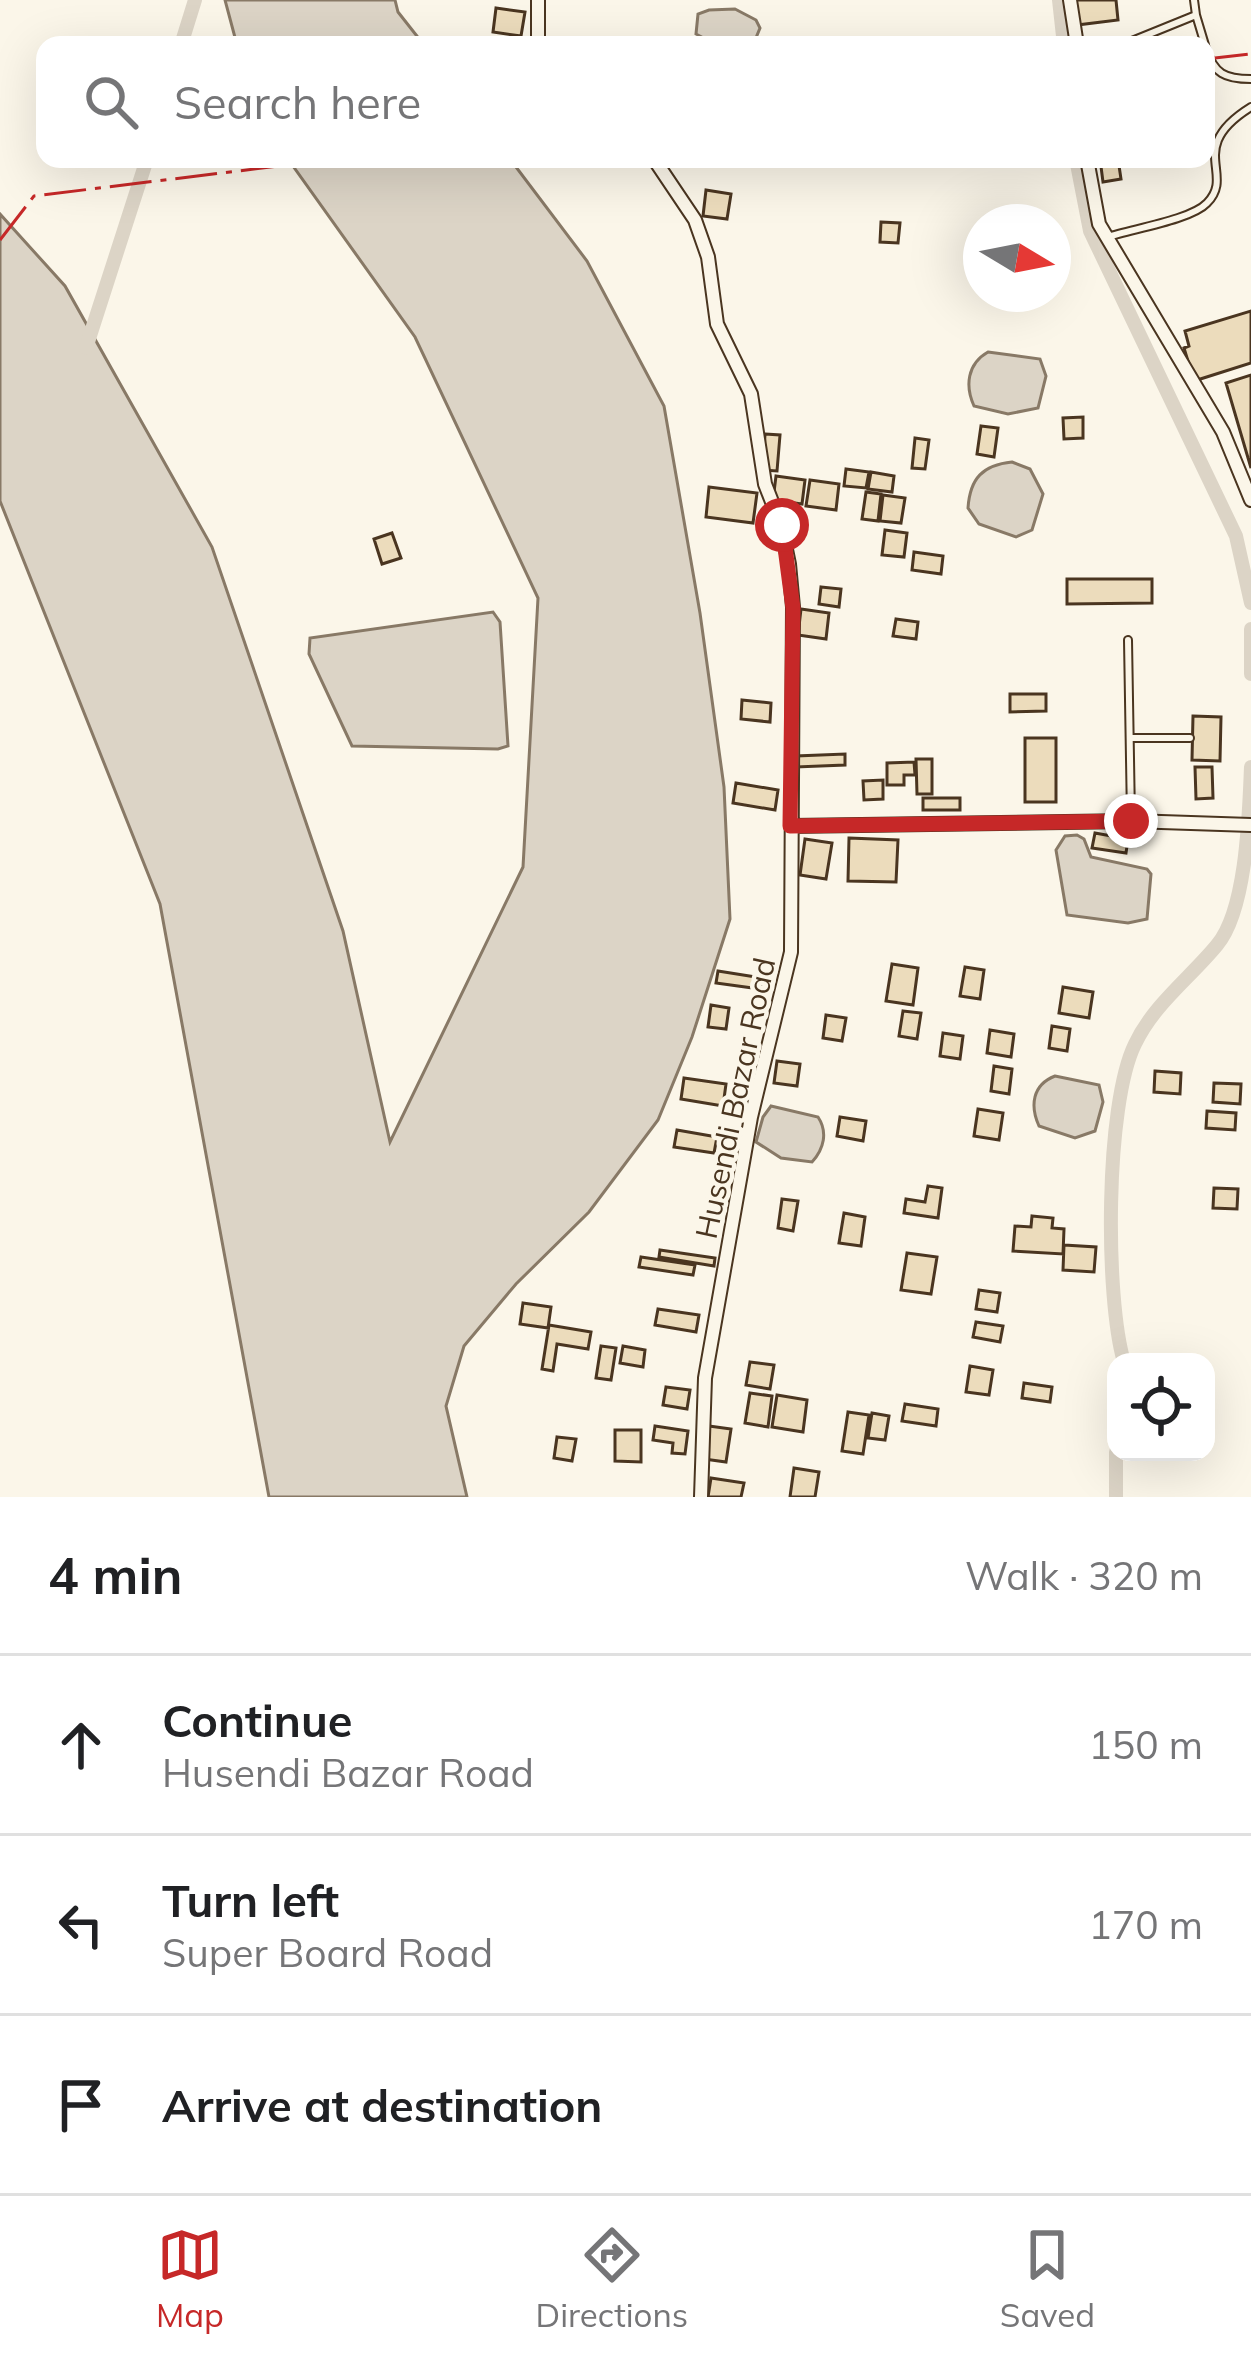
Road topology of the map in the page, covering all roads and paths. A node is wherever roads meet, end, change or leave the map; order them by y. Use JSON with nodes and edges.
{"nodes":[{"id":1,"x":538,"y":0,"type":"edge"},
{"id":2,"x":1070,"y":0,"type":"edge"},
{"id":3,"x":1194,"y":0,"type":"edge"},
{"id":4,"x":1196,"y":14,"type":"junction"},
{"id":5,"x":538,"y":36,"type":"edge"},
{"id":6,"x":1076,"y":36,"type":"edge"},
{"id":7,"x":1143,"y":36,"type":"edge"},
{"id":8,"x":1203,"y":36,"type":"edge"},
{"id":9,"x":1215,"y":69,"type":"edge"},
{"id":10,"x":1251,"y":80,"type":"edge"},
{"id":11,"x":1251,"y":106,"type":"edge"},
{"id":12,"x":1215,"y":142,"type":"edge"},
{"id":13,"x":1215,"y":164,"type":"edge"},
{"id":14,"x":660,"y":168,"type":"edge"},
{"id":15,"x":1088,"y":168,"type":"edge"},
{"id":16,"x":1108,"y":237,"type":"junction"},
{"id":17,"x":1251,"y":500,"type":"edge"},
{"id":18,"x":1129,"y":640,"type":"dead end"},
{"id":19,"x":1130,"y":738,"type":"junction"},
{"id":20,"x":1190,"y":738,"type":"dead end"},
{"id":21,"x":1131,"y":821,"type":"junction"},
{"id":22,"x":1251,"y":825,"type":"edge"},
{"id":23,"x":790,"y":826,"type":"junction"},
{"id":24,"x":701,"y":1497,"type":"edge"}],
"edges":[{"from":1,"to":5,"type":"street"},
{"from":2,"to":6,"type":"street"},
{"from":3,"to":4,"type":"lane"},
{"from":4,"to":7,"type":"lane"},
{"from":4,"to":8,"type":"lane"},
{"from":9,"to":10,"type":"lane"},
{"from":11,"to":12,"type":"lane"},
{"from":13,"to":16,"type":"lane"},
{"from":14,"to":23,"type":"street","name":"Husendi Bazar Road"},
{"from":15,"to":16,"type":"street"},
{"from":16,"to":17,"type":"street"},
{"from":18,"to":19,"type":"lane"},
{"from":19,"to":20,"type":"lane"},
{"from":19,"to":21,"type":"lane"},
{"from":21,"to":22,"type":"street"},
{"from":21,"to":23,"type":"street"},
{"from":23,"to":24,"type":"street","name":"Husendi Bazar Road"}]}
